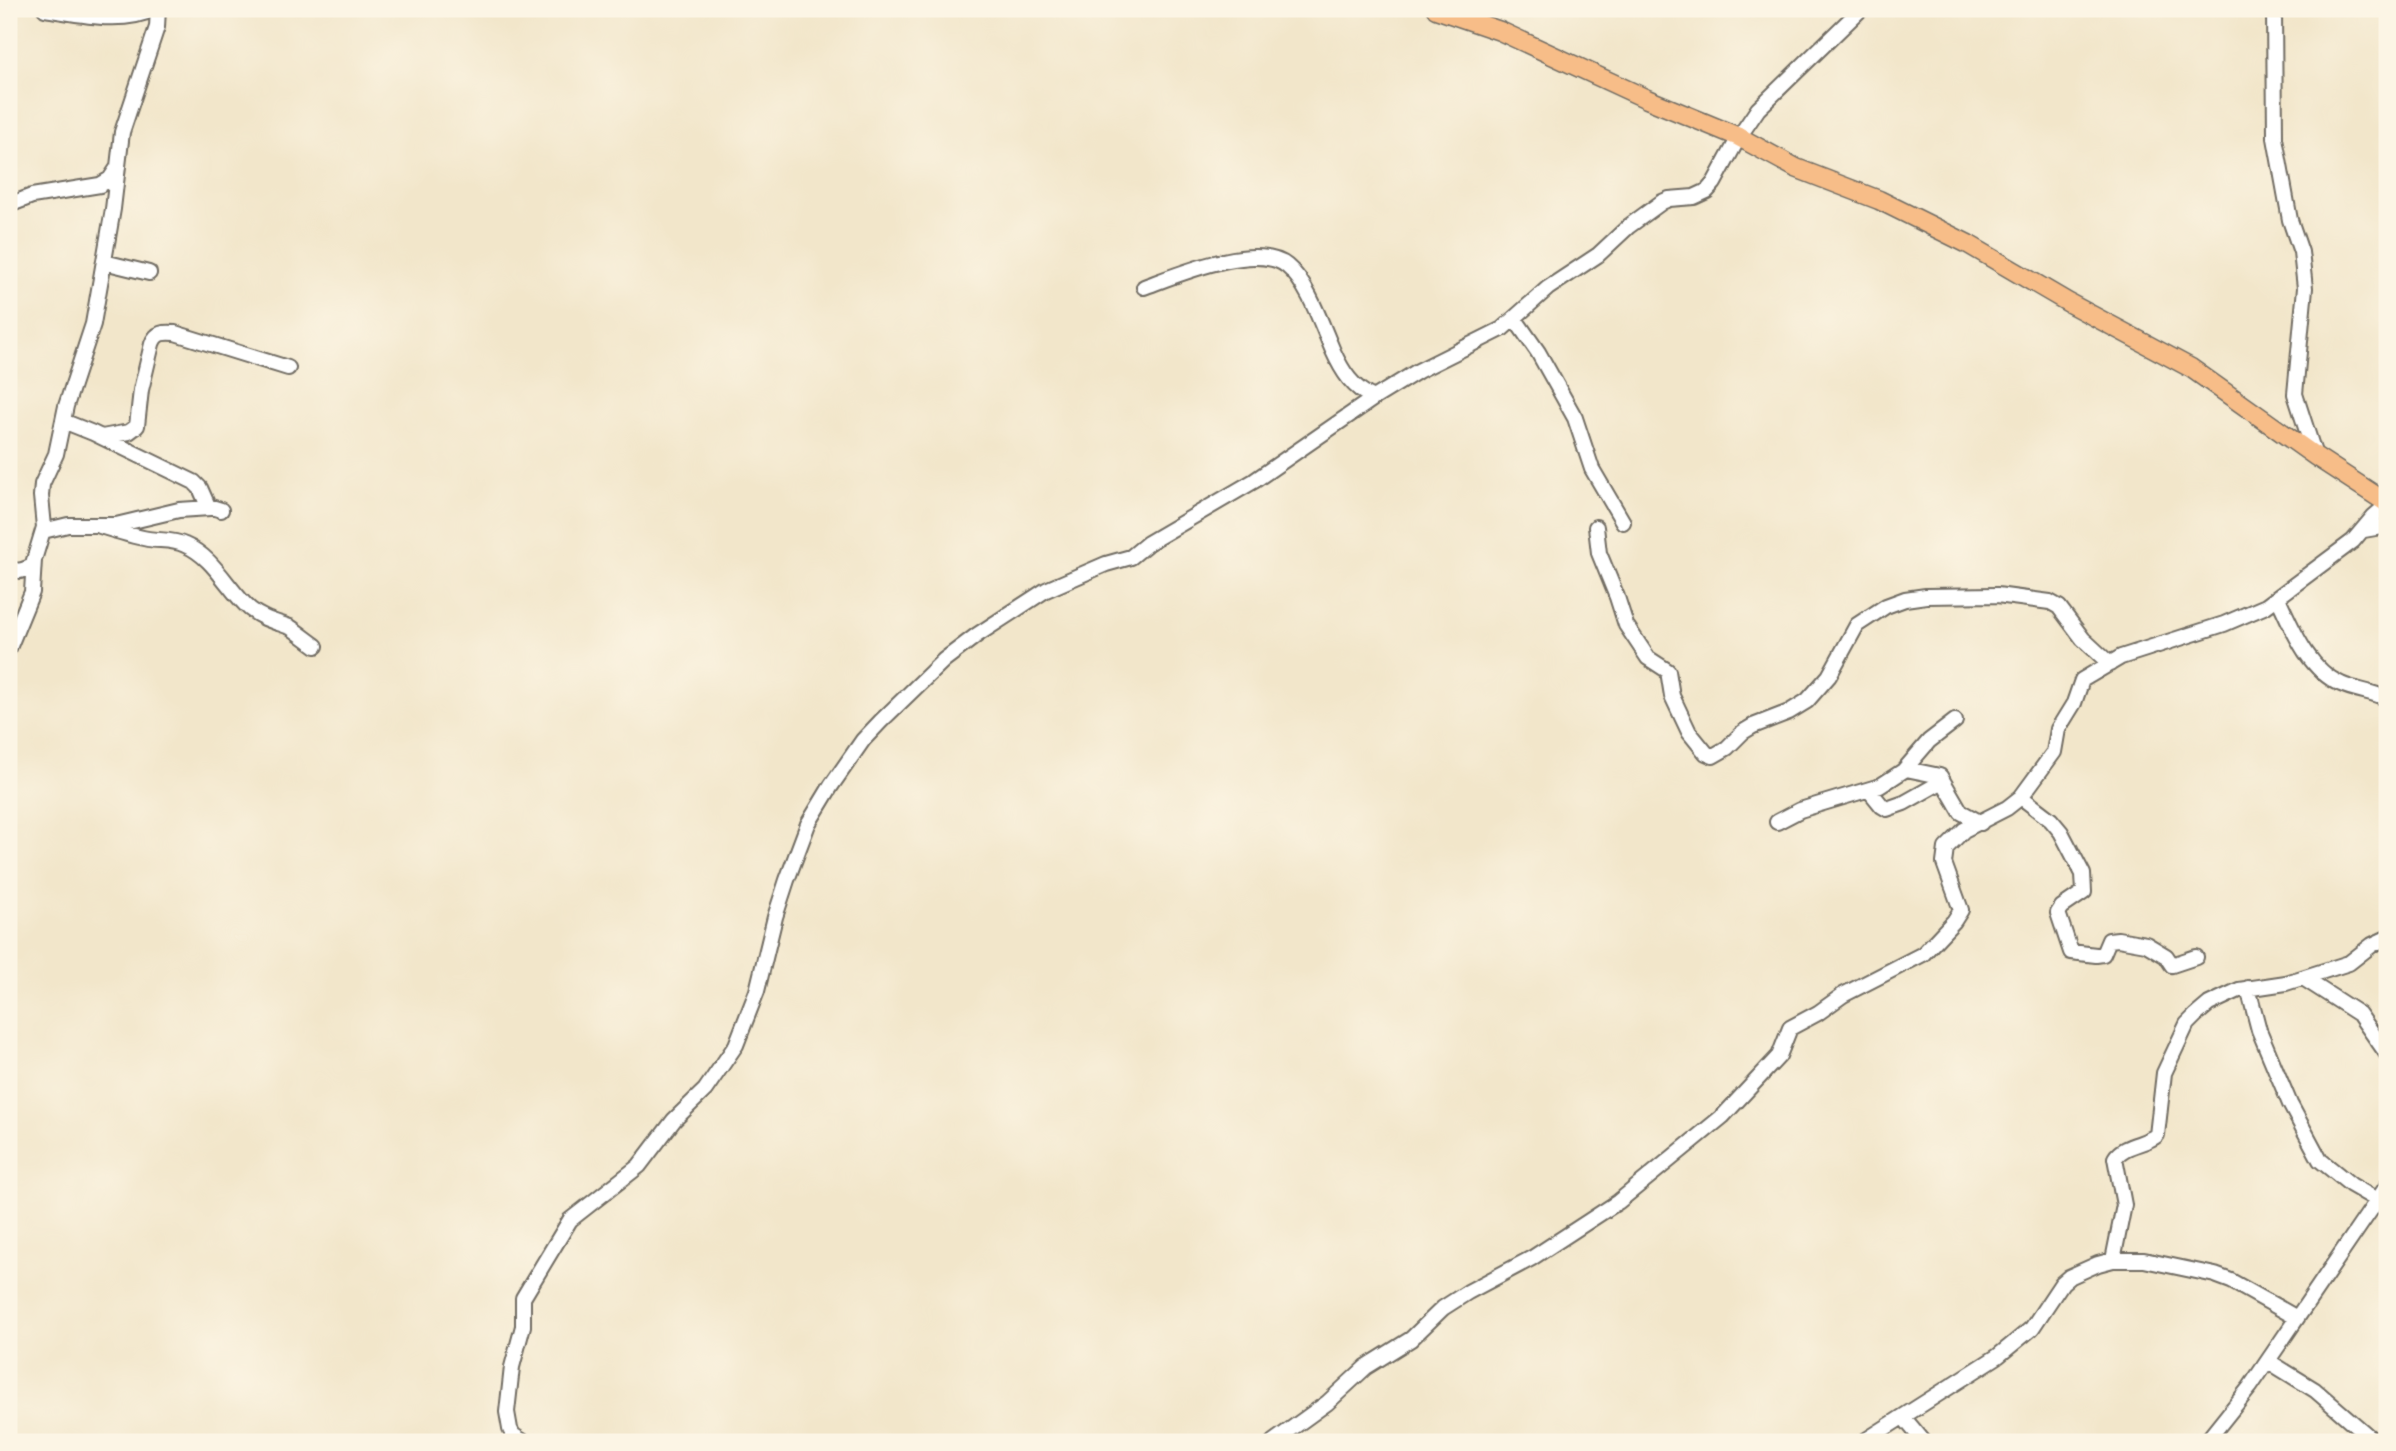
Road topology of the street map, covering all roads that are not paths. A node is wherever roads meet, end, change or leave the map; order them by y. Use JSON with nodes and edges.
{"nodes":[{"id":1,"x":45,"y":9,"type":"edge"},
{"id":2,"x":156,"y":9,"type":"edge"},
{"id":3,"x":1436,"y":9,"type":"edge"},
{"id":4,"x":1861,"y":9,"type":"edge"},
{"id":5,"x":2274,"y":9,"type":"edge"},
{"id":6,"x":1739,"y":137,"type":"junction"},
{"id":7,"x":119,"y":166,"type":"junction"},
{"id":8,"x":9,"y":205,"type":"edge"},
{"id":9,"x":104,"y":262,"type":"junction"},
{"id":10,"x":149,"y":272,"type":"dead end"},
{"id":11,"x":1144,"y":287,"type":"dead end"},
{"id":12,"x":1515,"y":319,"type":"junction"},
{"id":13,"x":288,"y":368,"type":"dead end"},
{"id":14,"x":1374,"y":398,"type":"junction"},
{"id":15,"x":63,"y":421,"type":"junction"},
{"id":16,"x":102,"y":437,"type":"junction"},
{"id":17,"x":2315,"y":456,"type":"junction"},
{"id":18,"x":2387,"y":504,"type":"edge"},
{"id":19,"x":1623,"y":522,"type":"dead end"},
{"id":20,"x":100,"y":526,"type":"junction"},
{"id":21,"x":2387,"y":526,"type":"edge"},
{"id":22,"x":1596,"y":527,"type":"dead end"},
{"id":23,"x":2364,"y":530,"type":"junction"},
{"id":24,"x":43,"y":531,"type":"junction"},
{"id":25,"x":33,"y":566,"type":"junction"},
{"id":26,"x":9,"y":569,"type":"edge"},
{"id":27,"x":2278,"y":598,"type":"junction"},
{"id":28,"x":316,"y":646,"type":"dead end"},
{"id":29,"x":9,"y":648,"type":"edge"},
{"id":30,"x":2110,"y":664,"type":"junction"},
{"id":31,"x":2387,"y":699,"type":"edge"},
{"id":32,"x":1955,"y":721,"type":"dead end"},
{"id":33,"x":1904,"y":770,"type":"junction"},
{"id":34,"x":1943,"y":781,"type":"junction"},
{"id":35,"x":1869,"y":790,"type":"junction"},
{"id":36,"x":2021,"y":797,"type":"junction"},
{"id":37,"x":1777,"y":822,"type":"dead end"},
{"id":38,"x":1981,"y":823,"type":"junction"},
{"id":39,"x":2387,"y":939,"type":"edge"},
{"id":40,"x":2196,"y":957,"type":"dead end"},
{"id":41,"x":2303,"y":978,"type":"junction"},
{"id":42,"x":2248,"y":988,"type":"junction"},
{"id":43,"x":2387,"y":1054,"type":"edge"},
{"id":44,"x":2387,"y":1186,"type":"edge"},
{"id":45,"x":2377,"y":1199,"type":"junction"},
{"id":46,"x":2113,"y":1260,"type":"junction"},
{"id":47,"x":2297,"y":1318,"type":"junction"},
{"id":48,"x":2268,"y":1361,"type":"junction"},
{"id":49,"x":1904,"y":1418,"type":"junction"},
{"id":50,"x":524,"y":1442,"type":"edge"},
{"id":51,"x":1273,"y":1442,"type":"edge"},
{"id":52,"x":1863,"y":1442,"type":"edge"},
{"id":53,"x":1924,"y":1442,"type":"edge"},
{"id":54,"x":2206,"y":1442,"type":"edge"},
{"id":55,"x":2375,"y":1442,"type":"edge"}],
"edges":[{"from":1,"to":2,"type":"street"},
{"from":2,"to":7,"type":"street"},
{"from":3,"to":6,"type":"main road"},
{"from":4,"to":6,"type":"street"},
{"from":5,"to":17,"type":"street"},
{"from":6,"to":12,"type":"street"},
{"from":6,"to":17,"type":"main road"},
{"from":7,"to":8,"type":"street"},
{"from":7,"to":9,"type":"street"},
{"from":9,"to":10,"type":"street"},
{"from":9,"to":15,"type":"street"},
{"from":11,"to":14,"type":"street"},
{"from":12,"to":14,"type":"street"},
{"from":12,"to":19,"type":"street"},
{"from":13,"to":16,"type":"street"},
{"from":14,"to":50,"type":"street"},
{"from":15,"to":16,"type":"street"},
{"from":15,"to":24,"type":"street"},
{"from":16,"to":20,"type":"street"},
{"from":17,"to":18,"type":"main road"},
{"from":18,"to":23,"type":"street"},
{"from":20,"to":24,"type":"street"},
{"from":20,"to":28,"type":"street"},
{"from":21,"to":23,"type":"street"},
{"from":22,"to":30,"type":"street"},
{"from":23,"to":27,"type":"street"},
{"from":24,"to":25,"type":"street"},
{"from":25,"to":26,"type":"street"},
{"from":25,"to":29,"type":"street"},
{"from":27,"to":30,"type":"street"},
{"from":27,"to":31,"type":"street"},
{"from":30,"to":36,"type":"street"},
{"from":32,"to":33,"type":"street"},
{"from":33,"to":34,"type":"street"},
{"from":33,"to":35,"type":"street"},
{"from":34,"to":35,"type":"street"},
{"from":34,"to":38,"type":"street"},
{"from":35,"to":37,"type":"street"},
{"from":36,"to":38,"type":"street"},
{"from":36,"to":40,"type":"street"},
{"from":38,"to":51,"type":"street"},
{"from":39,"to":41,"type":"street"},
{"from":41,"to":42,"type":"street"},
{"from":41,"to":43,"type":"street"},
{"from":42,"to":45,"type":"street"},
{"from":42,"to":46,"type":"street"},
{"from":44,"to":45,"type":"street"},
{"from":45,"to":47,"type":"street"},
{"from":46,"to":47,"type":"street"},
{"from":46,"to":49,"type":"street"},
{"from":47,"to":48,"type":"street"},
{"from":48,"to":54,"type":"street"},
{"from":48,"to":55,"type":"street"},
{"from":49,"to":52,"type":"street"},
{"from":49,"to":53,"type":"street"}]}
